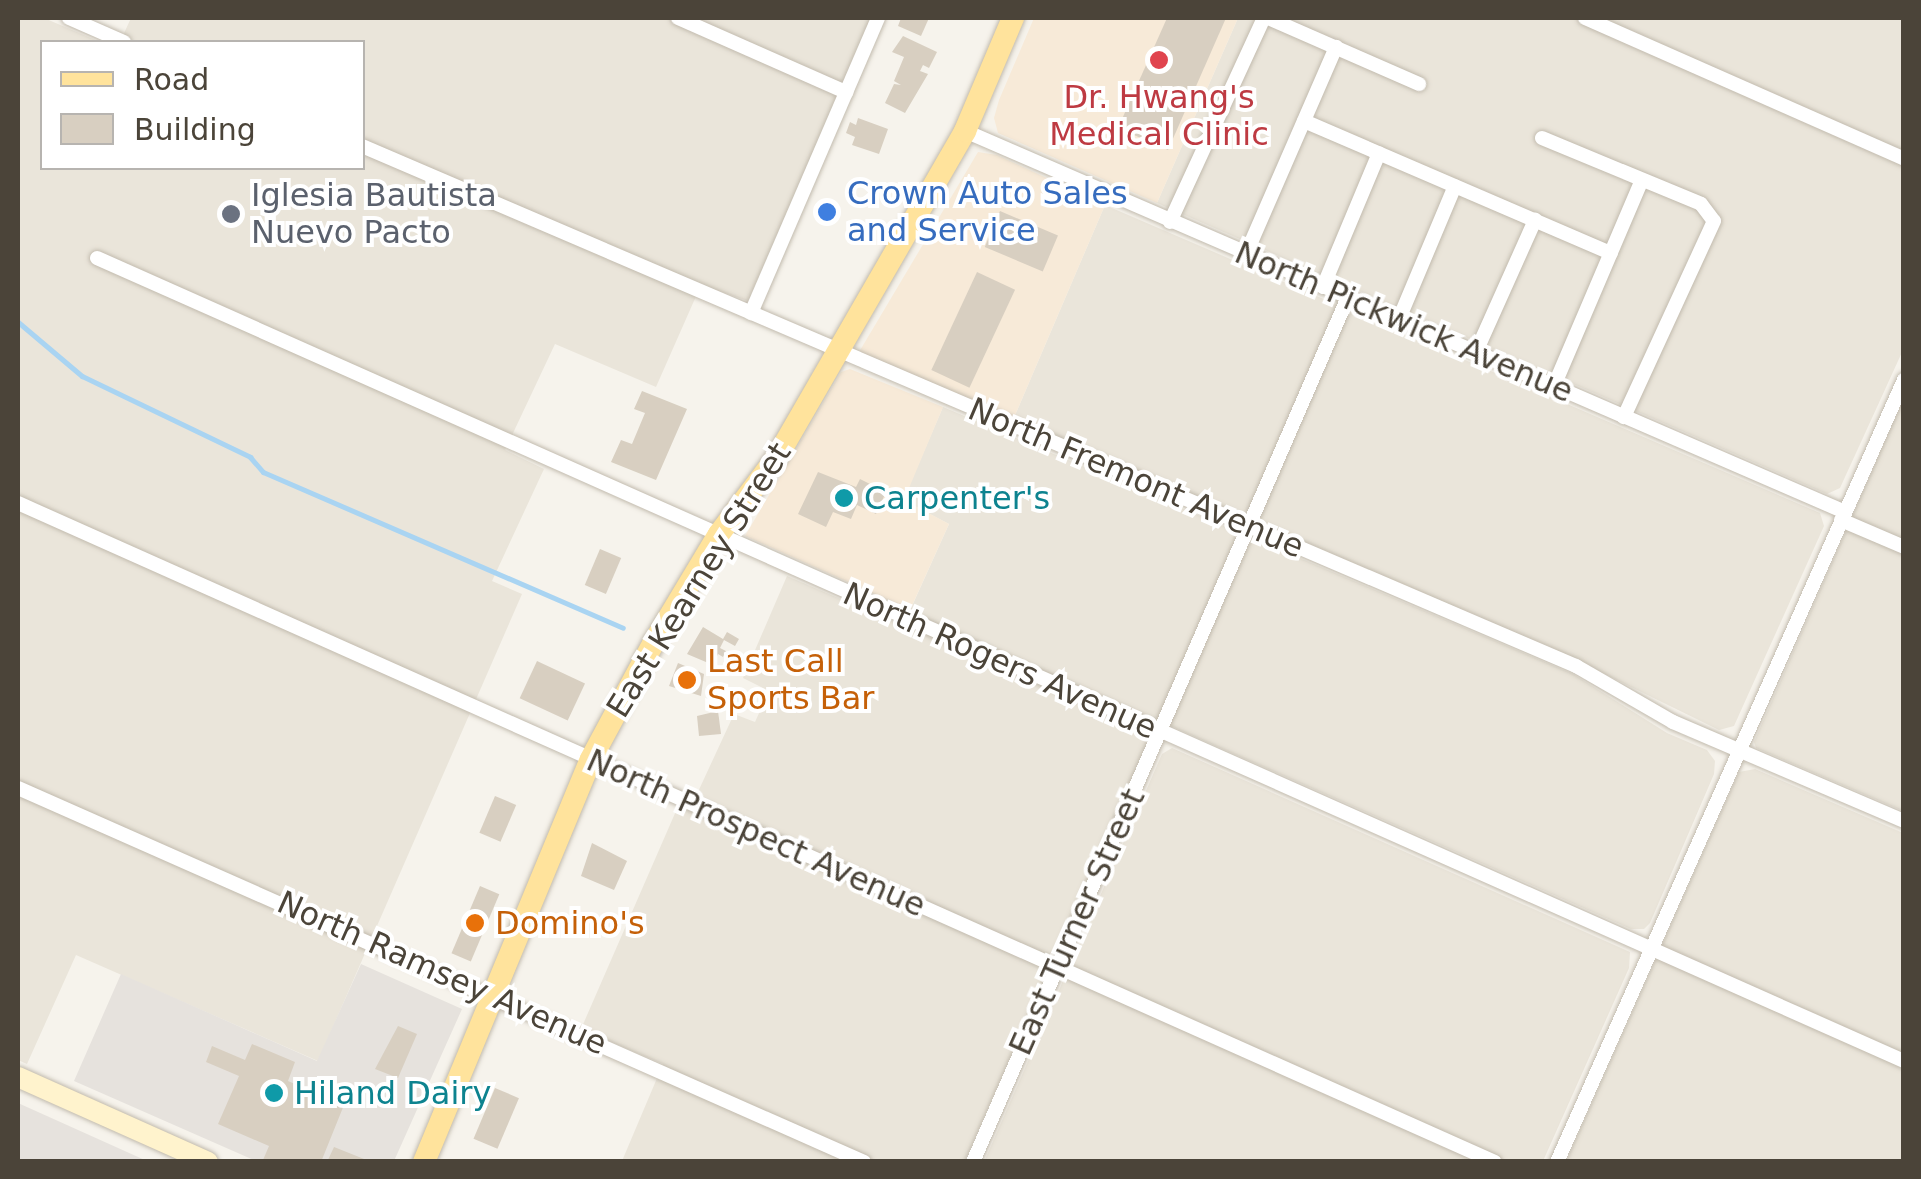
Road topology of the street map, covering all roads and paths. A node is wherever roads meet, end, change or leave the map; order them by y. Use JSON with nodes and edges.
{"nodes":[{"id":1,"x":69,"y":18,"type":"edge"},
{"id":2,"x":678,"y":18,"type":"edge"},
{"id":3,"x":878,"y":18,"type":"edge"},
{"id":4,"x":1014,"y":18,"type":"edge"},
{"id":5,"x":1266,"y":18,"type":"edge"},
{"id":6,"x":1585,"y":18,"type":"edge"},
{"id":7,"x":119,"y":40,"type":"edge"},
{"id":8,"x":1336,"y":47,"type":"junction"},
{"id":9,"x":1419,"y":84,"type":"dead end"},
{"id":10,"x":846,"y":92,"type":"junction"},
{"id":11,"x":1304,"y":121,"type":"junction"},
{"id":12,"x":965,"y":132,"type":"junction"},
{"id":13,"x":1542,"y":138,"type":"dead end"},
{"id":14,"x":365,"y":147,"type":"edge"},
{"id":15,"x":1380,"y":153,"type":"junction"},
{"id":16,"x":1904,"y":159,"type":"edge"},
{"id":17,"x":1642,"y":180,"type":"junction"},
{"id":18,"x":1455,"y":186,"type":"junction"},
{"id":19,"x":1535,"y":220,"type":"junction"},
{"id":20,"x":1170,"y":222,"type":"junction"},
{"id":21,"x":1610,"y":253,"type":"junction"},
{"id":22,"x":1246,"y":254,"type":"junction"},
{"id":23,"x":97,"y":258,"type":"dead end"},
{"id":24,"x":1323,"y":287,"type":"junction"},
{"id":25,"x":1348,"y":298,"type":"junction"},
{"id":26,"x":752,"y":313,"type":"junction"},
{"id":27,"x":1399,"y":319,"type":"junction"},
{"id":28,"x":836,"y":350,"type":"junction"},
{"id":29,"x":1476,"y":352,"type":"junction"},
{"id":30,"x":1904,"y":380,"type":"edge"},
{"id":31,"x":1554,"y":386,"type":"junction"},
{"id":32,"x":1624,"y":416,"type":"junction"},
{"id":33,"x":18,"y":503,"type":"edge"},
{"id":34,"x":1843,"y":516,"type":"junction"},
{"id":35,"x":1248,"y":526,"type":"junction"},
{"id":36,"x":719,"y":534,"type":"junction"},
{"id":37,"x":1904,"y":546,"type":"edge"},
{"id":38,"x":1160,"y":733,"type":"junction"},
{"id":39,"x":1737,"y":751,"type":"junction"},
{"id":40,"x":591,"y":760,"type":"junction"},
{"id":41,"x":18,"y":788,"type":"edge"},
{"id":42,"x":1904,"y":821,"type":"edge"},
{"id":43,"x":1650,"y":949,"type":"junction"},
{"id":44,"x":1056,"y":968,"type":"junction"},
{"id":45,"x":494,"y":995,"type":"junction"},
{"id":46,"x":1904,"y":1061,"type":"edge"},
{"id":47,"x":18,"y":1077,"type":"edge"},
{"id":48,"x":208,"y":1162,"type":"edge"},
{"id":49,"x":424,"y":1162,"type":"edge"},
{"id":50,"x":864,"y":1162,"type":"edge"},
{"id":51,"x":972,"y":1162,"type":"edge"},
{"id":52,"x":1495,"y":1162,"type":"edge"},
{"id":53,"x":1557,"y":1162,"type":"edge"}],
"edges":[{"from":1,"to":7,"type":"street"},
{"from":2,"to":10,"type":"street"},
{"from":3,"to":10,"type":"street"},
{"from":4,"to":12,"type":"main road","name":"East Kearney Street"},
{"from":5,"to":8,"type":"street"},
{"from":5,"to":20,"type":"street"},
{"from":6,"to":16,"type":"street"},
{"from":8,"to":9,"type":"street"},
{"from":8,"to":11,"type":"street"},
{"from":10,"to":26,"type":"street"},
{"from":11,"to":15,"type":"street"},
{"from":11,"to":22,"type":"street"},
{"from":12,"to":20,"type":"street","name":"North Pickwick Avenue"},
{"from":12,"to":28,"type":"main road","name":"East Kearney Street"},
{"from":13,"to":17,"type":"street"},
{"from":14,"to":26,"type":"street","name":"North Fremont Avenue"},
{"from":15,"to":18,"type":"street"},
{"from":15,"to":24,"type":"street"},
{"from":17,"to":21,"type":"street"},
{"from":17,"to":32,"type":"street"},
{"from":18,"to":19,"type":"street"},
{"from":18,"to":27,"type":"street"},
{"from":19,"to":21,"type":"street"},
{"from":19,"to":29,"type":"street"},
{"from":20,"to":22,"type":"street","name":"North Pickwick Avenue"},
{"from":21,"to":31,"type":"street"},
{"from":22,"to":24,"type":"street","name":"North Pickwick Avenue"},
{"from":23,"to":36,"type":"street","name":"North Rogers Avenue"},
{"from":24,"to":25,"type":"street","name":"North Pickwick Avenue"},
{"from":25,"to":27,"type":"street","name":"North Pickwick Avenue"},
{"from":25,"to":35,"type":"street","name":"East Turner Street"},
{"from":26,"to":28,"type":"street","name":"North Fremont Avenue"},
{"from":27,"to":29,"type":"street","name":"North Pickwick Avenue"},
{"from":28,"to":35,"type":"street","name":"North Fremont Avenue"},
{"from":28,"to":36,"type":"main road","name":"East Kearney Street"},
{"from":29,"to":31,"type":"street","name":"North Pickwick Avenue"},
{"from":30,"to":34,"type":"street"},
{"from":31,"to":32,"type":"street","name":"North Pickwick Avenue"},
{"from":32,"to":34,"type":"street","name":"North Pickwick Avenue"},
{"from":33,"to":40,"type":"street","name":"North Prospect Avenue"},
{"from":34,"to":37,"type":"street","name":"North Pickwick Avenue"},
{"from":34,"to":39,"type":"street"},
{"from":35,"to":38,"type":"street","name":"East Turner Street"},
{"from":35,"to":39,"type":"street","name":"North Fremont Avenue"},
{"from":36,"to":38,"type":"street","name":"North Rogers Avenue"},
{"from":36,"to":40,"type":"main road","name":"East Kearney Street"},
{"from":38,"to":43,"type":"street","name":"North Rogers Avenue"},
{"from":38,"to":44,"type":"street","name":"East Turner Street"},
{"from":39,"to":42,"type":"street","name":"North Fremont Avenue"},
{"from":39,"to":43,"type":"street"},
{"from":40,"to":44,"type":"street","name":"North Prospect Avenue"},
{"from":40,"to":45,"type":"main road","name":"East Kearney Street"},
{"from":41,"to":45,"type":"street","name":"North Ramsey Avenue"},
{"from":43,"to":46,"type":"street","name":"North Rogers Avenue"},
{"from":43,"to":53,"type":"street"},
{"from":44,"to":51,"type":"street","name":"East Turner Street"},
{"from":44,"to":52,"type":"street","name":"North Prospect Avenue"},
{"from":45,"to":49,"type":"main road","name":"East Kearney Street"},
{"from":45,"to":50,"type":"street","name":"North Ramsey Avenue"},
{"from":47,"to":48,"type":"main road"}]}
